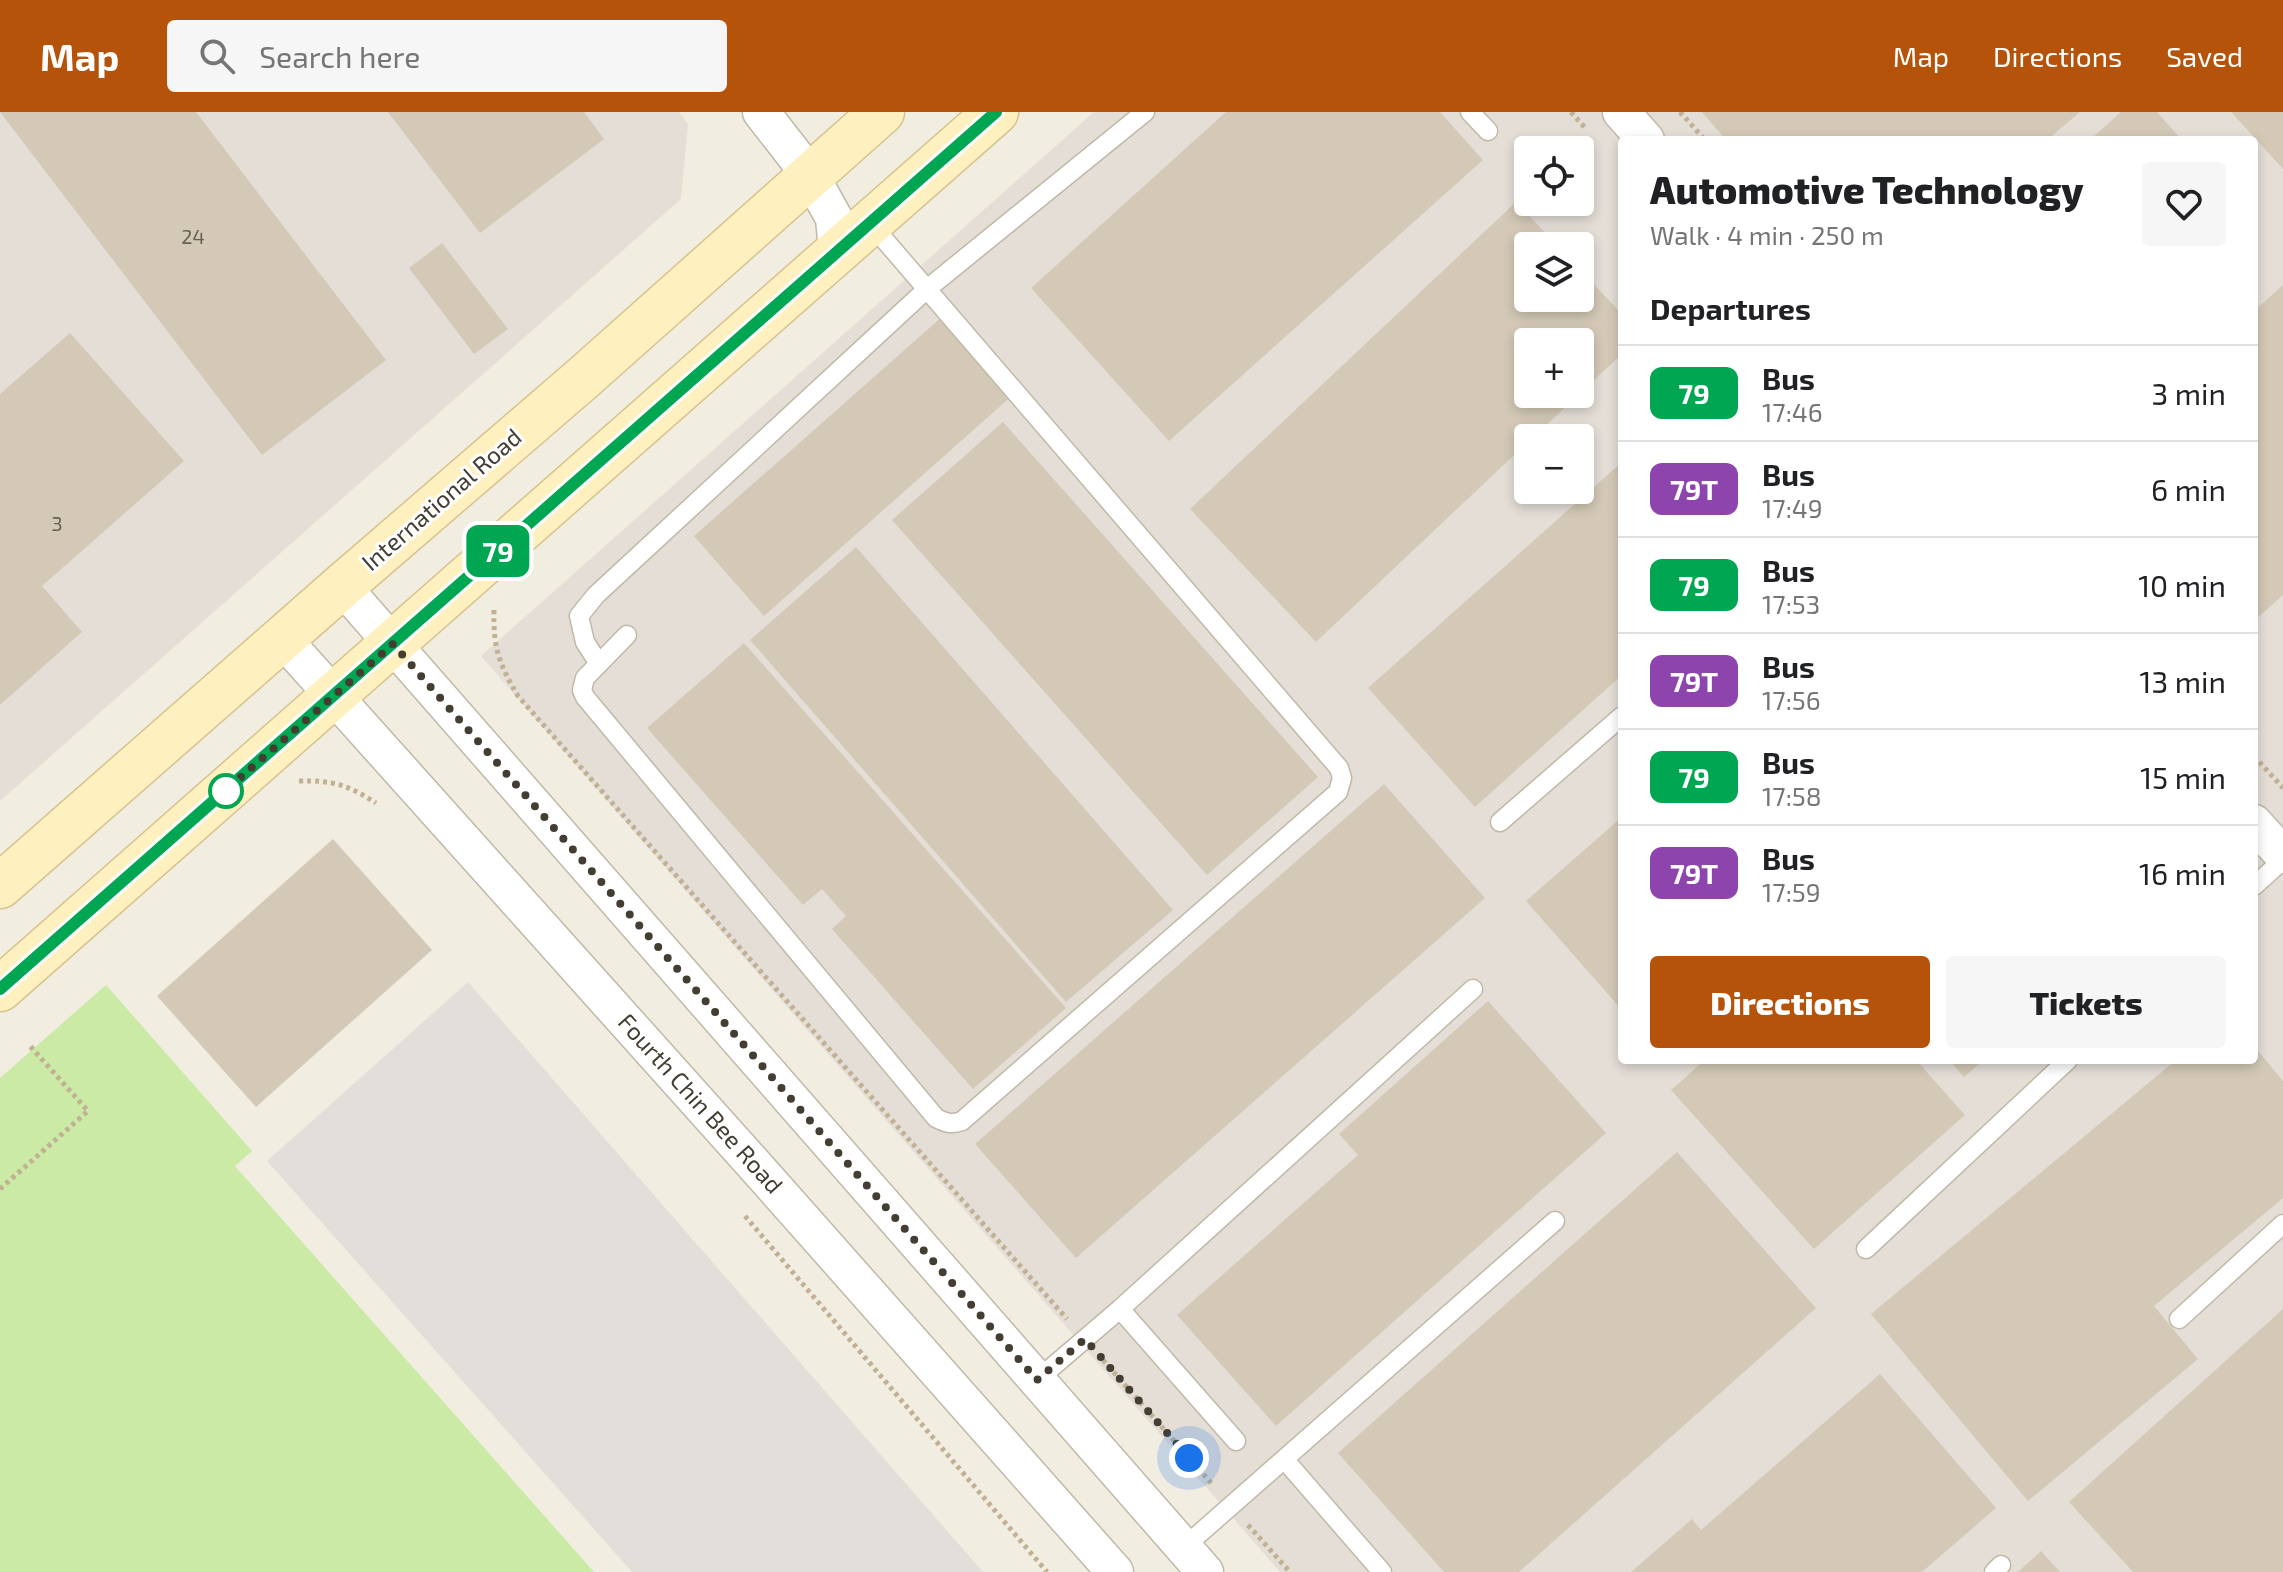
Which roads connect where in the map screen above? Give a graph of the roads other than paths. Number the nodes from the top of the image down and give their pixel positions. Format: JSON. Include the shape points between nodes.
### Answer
{"nodes":[{"id":1,"x":761,"y":112,"type":"edge"},
{"id":2,"x":882,"y":112,"type":"edge"},
{"id":3,"x":996,"y":112,"type":"edge"},
{"id":4,"x":1145,"y":112,"type":"edge"},
{"id":5,"x":1470,"y":112,"type":"edge"},
{"id":6,"x":1621,"y":112,"type":"edge"},
{"id":7,"x":1488,"y":131,"type":"dead end"},
{"id":8,"x":1642,"y":136,"type":"edge"},
{"id":9,"x":810,"y":175,"type":"junction"},
{"id":10,"x":870,"y":223,"type":"junction"},
{"id":11,"x":837,"y":252,"type":"junction"},
{"id":12,"x":927,"y":289,"type":"junction"},
{"id":13,"x":342,"y":586,"type":"junction"},
{"id":14,"x":627,"y":635,"type":"dead end"},
{"id":15,"x":282,"y":638,"type":"junction"},
{"id":16,"x":393,"y":644,"type":"junction"},
{"id":17,"x":599,"y":664,"type":"junction"},
{"id":18,"x":333,"y":696,"type":"junction"},
{"id":19,"x":1618,"y":719,"type":"edge"},
{"id":20,"x":1500,"y":822,"type":"dead end"},
{"id":21,"x":2258,"y":828,"type":"edge"},
{"id":22,"x":2283,"y":858,"type":"edge"},
{"id":23,"x":2258,"y":882,"type":"edge"},
{"id":24,"x":0,"y":886,"type":"edge"},
{"id":25,"x":0,"y":989,"type":"edge"},
{"id":26,"x":1473,"y":989,"type":"dead end"},
{"id":27,"x":2064,"y":1064,"type":"edge"},
{"id":28,"x":1555,"y":1221,"type":"dead end"},
{"id":29,"x":2283,"y":1224,"type":"edge"},
{"id":30,"x":1866,"y":1249,"type":"dead end"},
{"id":31,"x":1120,"y":1309,"type":"junction"},
{"id":32,"x":2179,"y":1319,"type":"dead end"},
{"id":33,"x":1037,"y":1380,"type":"junction"},
{"id":34,"x":1236,"y":1441,"type":"dead end"},
{"id":35,"x":1284,"y":1459,"type":"junction"},
{"id":36,"x":1194,"y":1560,"type":"edge"},
{"id":37,"x":1115,"y":1572,"type":"edge"},
{"id":38,"x":1382,"y":1572,"type":"edge"}],
"edges":[{"from":1,"to":9,"type":"street"},
{"from":2,"to":9,"type":"main road","name":"International Road"},
{"from":3,"to":10,"type":"main road"},
{"from":4,"to":12,"type":"lane"},
{"from":5,"to":7,"type":"lane"},
{"from":6,"to":8,"type":"street"},
{"from":9,"to":11,"type":"street","via":[[834,218]]},
{"from":9,"to":13,"type":"main road","name":"International Road"},
{"from":10,"to":11,"type":"main road"},
{"from":10,"to":12,"type":"lane"},
{"from":11,"to":16,"type":"main road"},
{"from":12,"to":17,"type":"lane","via":[[596,595],[579,616],[585,642]]},
{"from":12,"to":17,"type":"lane","via":[[1339,768],[1338,792],[962,1121],[946,1124],[589,704],[583,684]]},
{"from":13,"to":15,"type":"main road","name":"International Road"},
{"from":13,"to":16,"type":"street"},
{"from":14,"to":17,"type":"lane"},
{"from":15,"to":18,"type":"street","name":"Fourth Chin Bee Road"},
{"from":15,"to":24,"type":"main road","name":"International Road"},
{"from":16,"to":18,"type":"main road"},
{"from":16,"to":33,"type":"street"},
{"from":18,"to":25,"type":"main road"},
{"from":18,"to":37,"type":"street","name":"Fourth Chin Bee Road"},
{"from":19,"to":20,"type":"lane"},
{"from":21,"to":22,"type":"street"},
{"from":22,"to":23,"type":"lane"},
{"from":26,"to":31,"type":"lane"},
{"from":27,"to":30,"type":"lane"},
{"from":28,"to":35,"type":"lane"},
{"from":29,"to":32,"type":"lane"},
{"from":31,"to":33,"type":"lane"},
{"from":31,"to":34,"type":"lane"},
{"from":33,"to":36,"type":"street"},
{"from":35,"to":36,"type":"lane","via":[[1231,1506]]},
{"from":35,"to":38,"type":"lane"}]}
